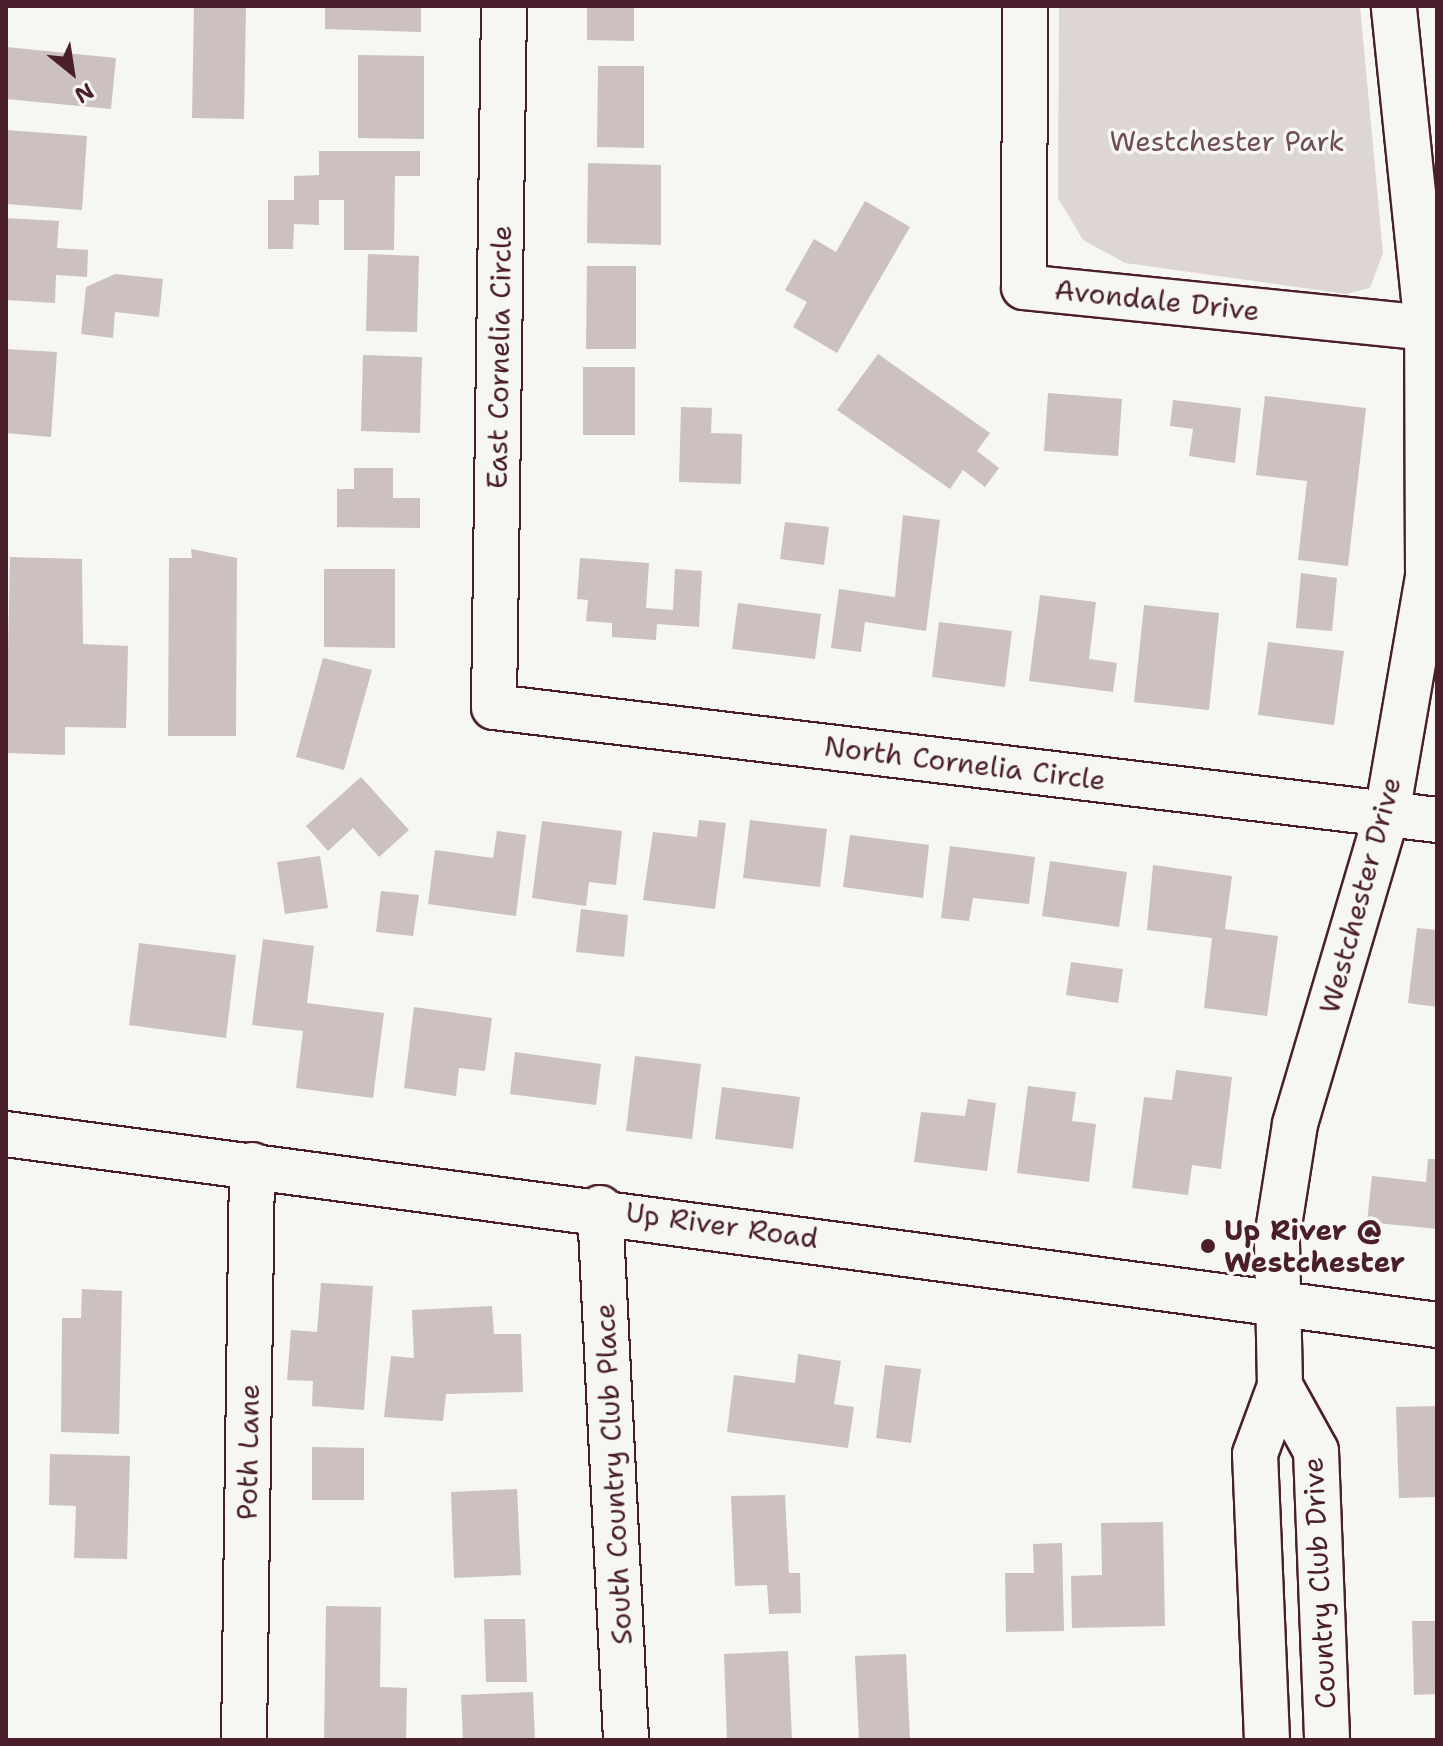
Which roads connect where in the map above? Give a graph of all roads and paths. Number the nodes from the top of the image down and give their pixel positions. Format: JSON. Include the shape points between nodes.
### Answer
{"nodes":[{"id":1,"x":504,"y":6,"type":"edge"},
{"id":2,"x":1025,"y":6,"type":"edge"},
{"id":3,"x":1394,"y":6,"type":"edge"},
{"id":4,"x":1427,"y":328,"type":"junction"},
{"id":5,"x":494,"y":707,"type":"joint"},
{"id":6,"x":1387,"y":814,"type":"junction"},
{"id":7,"x":1437,"y":820,"type":"edge"},
{"id":8,"x":6,"y":1134,"type":"edge"},
{"id":9,"x":252,"y":1165,"type":"junction"},
{"id":10,"x":600,"y":1208,"type":"junction"},
{"id":11,"x":1277,"y":1303,"type":"junction"},
{"id":12,"x":1437,"y":1325,"type":"edge"},
{"id":13,"x":1280,"y":1386,"type":"junction"},
{"id":14,"x":244,"y":1740,"type":"edge"},
{"id":15,"x":626,"y":1740,"type":"edge"},
{"id":16,"x":1267,"y":1740,"type":"edge"},
{"id":17,"x":1327,"y":1740,"type":"edge"}],
"edges":[{"from":1,"to":5,"type":"street","name":"East Cornelia Circle"},
{"from":2,"to":4,"type":"street","name":"Avondale Drive","via":[[1024,287]]},
{"from":3,"to":4,"type":"street","name":"Westchester Drive"},
{"from":4,"to":6,"type":"street","name":"Westchester Drive","via":[[1428,576]]},
{"from":5,"to":6,"type":"street","name":"North Cornelia Circle"},
{"from":6,"to":7,"type":"street","name":"North Cornelia Circle"},
{"from":6,"to":11,"type":"street","name":"Westchester Drive","via":[[1295,1124],[1277,1238]]},
{"from":8,"to":9,"type":"street","name":"Up River Road"},
{"from":9,"to":10,"type":"street","name":"Up River Road"},
{"from":9,"to":14,"type":"street","name":"Poth Lane"},
{"from":10,"to":11,"type":"street","name":"Up River Road"},
{"from":10,"to":15,"type":"street","name":"South Country Club Place"},
{"from":11,"to":12,"type":"street","name":"Up River Road"},
{"from":11,"to":13,"type":"street","name":"Country Club Drive"},
{"from":13,"to":16,"type":"street","name":"Country Club Drive","via":[[1255,1454]]},
{"from":13,"to":17,"type":"street","name":"Country Club Drive","via":[[1316,1451]]}]}
